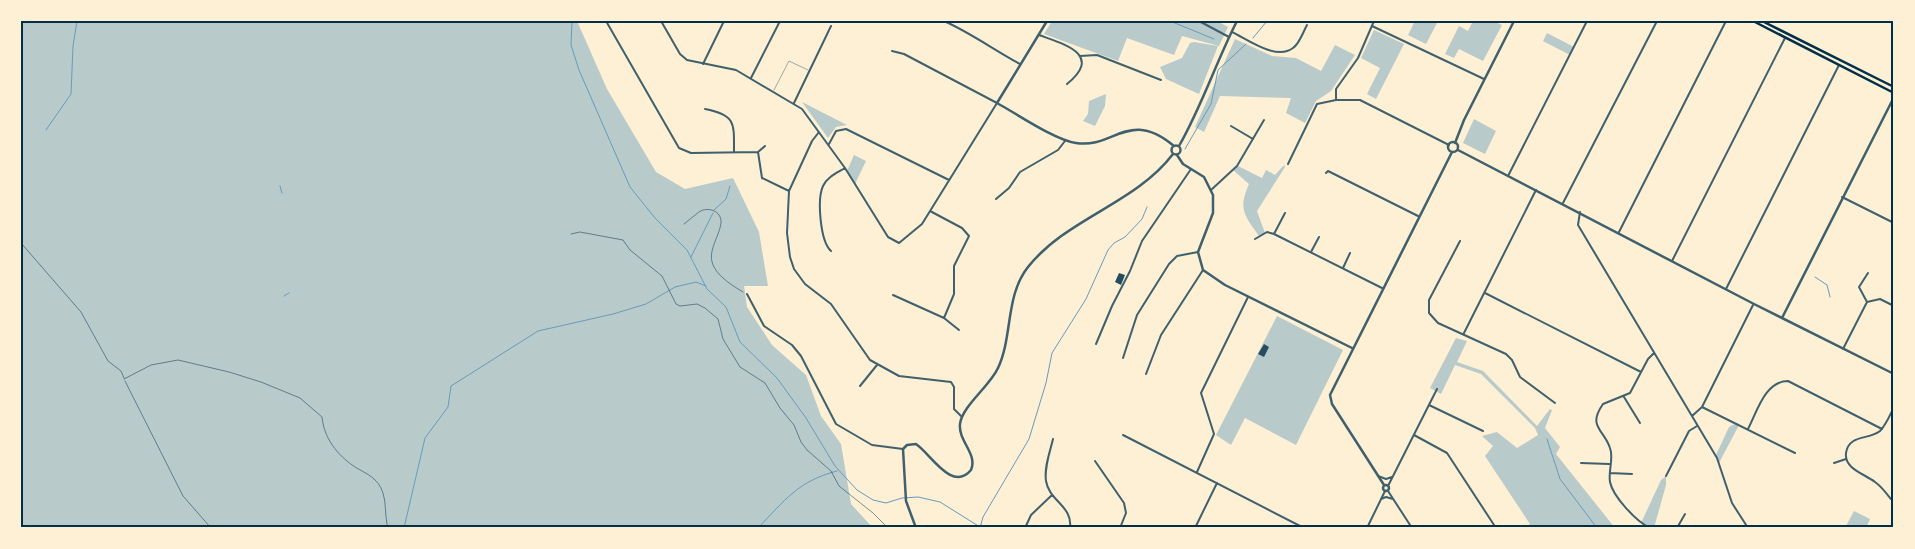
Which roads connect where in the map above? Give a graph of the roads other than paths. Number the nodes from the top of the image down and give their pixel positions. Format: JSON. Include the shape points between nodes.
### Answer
{"nodes":[{"id":1,"x":606,"y":21,"type":"edge"},
{"id":2,"x":661,"y":21,"type":"edge"},
{"id":3,"x":724,"y":21,"type":"edge"},
{"id":4,"x":780,"y":21,"type":"edge"},
{"id":5,"x":944,"y":21,"type":"edge"},
{"id":6,"x":1047,"y":21,"type":"edge"},
{"id":7,"x":1199,"y":21,"type":"edge"},
{"id":8,"x":1237,"y":21,"type":"edge"},
{"id":9,"x":1374,"y":21,"type":"edge"},
{"id":10,"x":1514,"y":21,"type":"edge"},
{"id":11,"x":1587,"y":21,"type":"edge"},
{"id":12,"x":1656,"y":21,"type":"edge"},
{"id":13,"x":1726,"y":21,"type":"edge"},
{"id":14,"x":1753,"y":21,"type":"edge"},
{"id":15,"x":1762,"y":21,"type":"edge"},
{"id":16,"x":1306,"y":25,"type":"dead end"},
{"id":17,"x":831,"y":26,"type":"dead end"},
{"id":18,"x":1372,"y":26,"type":"junction"},
{"id":19,"x":1232,"y":32,"type":"junction"},
{"id":20,"x":1039,"y":35,"type":"junction"},
{"id":21,"x":1229,"y":37,"type":"junction"},
{"id":22,"x":1785,"y":38,"type":"junction"},
{"id":23,"x":892,"y":52,"type":"dead end"},
{"id":24,"x":1080,"y":56,"type":"junction"},
{"id":25,"x":703,"y":64,"type":"junction"},
{"id":26,"x":1020,"y":64,"type":"junction"},
{"id":27,"x":1839,"y":65,"type":"junction"},
{"id":28,"x":810,"y":71,"type":"junction"},
{"id":29,"x":751,"y":78,"type":"junction"},
{"id":30,"x":1484,"y":79,"type":"junction"},
{"id":31,"x":1161,"y":80,"type":"dead end"},
{"id":32,"x":1067,"y":84,"type":"dead end"},
{"id":33,"x":1894,"y":87,"type":"edge"},
{"id":34,"x":774,"y":91,"type":"junction"},
{"id":35,"x":1894,"y":95,"type":"edge"},
{"id":36,"x":1336,"y":100,"type":"junction"},
{"id":37,"x":794,"y":103,"type":"junction"},
{"id":38,"x":997,"y":103,"type":"junction"},
{"id":39,"x":705,"y":109,"type":"dead end"},
{"id":40,"x":1264,"y":120,"type":"dead end"},
{"id":41,"x":1231,"y":126,"type":"dead end"},
{"id":42,"x":820,"y":132,"type":"junction"},
{"id":43,"x":1253,"y":139,"type":"junction"},
{"id":44,"x":1065,"y":141,"type":"junction"},
{"id":45,"x":1455,"y":143,"type":"junction"},
{"id":46,"x":828,"y":145,"type":"junction"},
{"id":47,"x":1449,"y":145,"type":"junction"},
{"id":48,"x":765,"y":146,"type":"dead end"},
{"id":49,"x":1174,"y":146,"type":"junction"},
{"id":50,"x":1179,"y":146,"type":"junction"},
{"id":51,"x":1458,"y":150,"type":"junction"},
{"id":52,"x":734,"y":152,"type":"junction"},
{"id":53,"x":758,"y":152,"type":"junction"},
{"id":54,"x":1452,"y":152,"type":"junction"},
{"id":55,"x":1175,"y":154,"type":"junction"},
{"id":56,"x":1288,"y":164,"type":"dead end"},
{"id":57,"x":844,"y":168,"type":"junction"},
{"id":58,"x":1326,"y":168,"type":"dead end"},
{"id":59,"x":1191,"y":169,"type":"junction"},
{"id":60,"x":1508,"y":176,"type":"junction"},
{"id":61,"x":948,"y":180,"type":"junction"},
{"id":62,"x":1212,"y":190,"type":"junction"},
{"id":63,"x":1537,"y":190,"type":"junction"},
{"id":64,"x":789,"y":191,"type":"junction"},
{"id":65,"x":1842,"y":197,"type":"junction"},
{"id":66,"x":996,"y":199,"type":"dead end"},
{"id":67,"x":1563,"y":203,"type":"junction"},
{"id":68,"x":930,"y":211,"type":"junction"},
{"id":69,"x":1580,"y":212,"type":"junction"},
{"id":70,"x":1285,"y":213,"type":"dead end"},
{"id":71,"x":1418,"y":216,"type":"junction"},
{"id":72,"x":1894,"y":223,"type":"edge"},
{"id":73,"x":1619,"y":232,"type":"junction"},
{"id":74,"x":1274,"y":234,"type":"junction"},
{"id":75,"x":1318,"y":237,"type":"dead end"},
{"id":76,"x":1254,"y":239,"type":"dead end"},
{"id":77,"x":1460,"y":240,"type":"dead end"},
{"id":78,"x":831,"y":251,"type":"dead end"},
{"id":79,"x":1198,"y":252,"type":"junction"},
{"id":80,"x":1311,"y":252,"type":"junction"},
{"id":81,"x":1350,"y":253,"type":"dead end"},
{"id":82,"x":1672,"y":261,"type":"junction"},
{"id":83,"x":1343,"y":268,"type":"junction"},
{"id":84,"x":1203,"y":270,"type":"junction"},
{"id":85,"x":1868,"y":273,"type":"dead end"},
{"id":86,"x":1382,"y":288,"type":"junction"},
{"id":87,"x":1726,"y":289,"type":"junction"},
{"id":88,"x":1485,"y":293,"type":"junction"},
{"id":89,"x":747,"y":294,"type":"road end"},
{"id":90,"x":893,"y":295,"type":"dead end"},
{"id":91,"x":1248,"y":296,"type":"junction"},
{"id":92,"x":1867,"y":302,"type":"junction"},
{"id":93,"x":1754,"y":304,"type":"junction"},
{"id":94,"x":1894,"y":306,"type":"edge"},
{"id":95,"x":944,"y":318,"type":"junction"},
{"id":96,"x":1782,"y":318,"type":"junction"},
{"id":97,"x":959,"y":330,"type":"dead end"},
{"id":98,"x":1464,"y":333,"type":"junction"},
{"id":99,"x":1096,"y":344,"type":"dead end"},
{"id":100,"x":1352,"y":348,"type":"junction"},
{"id":101,"x":1843,"y":349,"type":"junction"},
{"id":102,"x":1654,"y":353,"type":"junction"},
{"id":103,"x":1123,"y":358,"type":"dead end"},
{"id":104,"x":877,"y":365,"type":"junction"},
{"id":105,"x":1641,"y":372,"type":"junction"},
{"id":106,"x":1146,"y":374,"type":"dead end"},
{"id":107,"x":1894,"y":374,"type":"edge"},
{"id":108,"x":860,"y":386,"type":"dead end"},
{"id":109,"x":1438,"y":389,"type":"dead end"},
{"id":110,"x":1624,"y":397,"type":"junction"},
{"id":111,"x":1555,"y":403,"type":"dead end"},
{"id":112,"x":1429,"y":405,"type":"junction"},
{"id":113,"x":1702,"y":407,"type":"junction"},
{"id":114,"x":1894,"y":407,"type":"edge"},
{"id":115,"x":1692,"y":416,"type":"junction"},
{"id":116,"x":962,"y":417,"type":"junction"},
{"id":117,"x":1640,"y":423,"type":"dead end"},
{"id":118,"x":1698,"y":425,"type":"junction"},
{"id":119,"x":1748,"y":429,"type":"junction"},
{"id":120,"x":1882,"y":429,"type":"junction"},
{"id":121,"x":1483,"y":431,"type":"dead end"},
{"id":122,"x":1414,"y":435,"type":"junction"},
{"id":123,"x":1123,"y":436,"type":"dead end"},
{"id":124,"x":1054,"y":439,"type":"dead end"},
{"id":125,"x":903,"y":449,"type":"junction"},
{"id":126,"x":1795,"y":454,"type":"dead end"},
{"id":127,"x":1846,"y":459,"type":"junction"},
{"id":128,"x":1095,"y":461,"type":"dead end"},
{"id":129,"x":1581,"y":463,"type":"dead end"},
{"id":130,"x":1834,"y":463,"type":"dead end"},
{"id":131,"x":1609,"y":464,"type":"junction"},
{"id":132,"x":1197,"y":472,"type":"junction"},
{"id":133,"x":1610,"y":473,"type":"junction"},
{"id":134,"x":1632,"y":474,"type":"dead end"},
{"id":135,"x":1378,"y":476,"type":"junction"},
{"id":136,"x":1393,"y":476,"type":"junction"},
{"id":137,"x":1666,"y":476,"type":"dead end"},
{"id":138,"x":1217,"y":483,"type":"junction"},
{"id":139,"x":1386,"y":485,"type":"junction"},
{"id":140,"x":1386,"y":491,"type":"junction"},
{"id":141,"x":1052,"y":495,"type":"junction"},
{"id":142,"x":1393,"y":499,"type":"junction"},
{"id":143,"x":1891,"y":499,"type":"dead end"},
{"id":144,"x":1380,"y":500,"type":"junction"},
{"id":145,"x":1685,"y":514,"type":"dead end"},
{"id":146,"x":916,"y":528,"type":"edge"},
{"id":147,"x":1025,"y":528,"type":"edge"},
{"id":148,"x":1070,"y":528,"type":"edge"},
{"id":149,"x":1120,"y":528,"type":"edge"},
{"id":150,"x":1195,"y":528,"type":"edge"},
{"id":151,"x":1304,"y":528,"type":"edge"},
{"id":152,"x":1367,"y":528,"type":"edge"},
{"id":153,"x":1412,"y":528,"type":"edge"},
{"id":154,"x":1496,"y":528,"type":"edge"},
{"id":155,"x":1650,"y":528,"type":"edge"},
{"id":156,"x":1677,"y":528,"type":"edge"},
{"id":157,"x":1748,"y":528,"type":"edge"}],
"edges":[{"from":1,"to":52,"type":"street","via":[[679,148],[691,154]]},
{"from":2,"to":25,"type":"street","via":[[684,58]]},
{"from":3,"to":25,"type":"street"},
{"from":4,"to":29,"type":"street"},
{"from":5,"to":26,"type":"street"},
{"from":6,"to":20,"type":"street"},
{"from":7,"to":21,"type":"street"},
{"from":8,"to":19,"type":"street"},
{"from":9,"to":18,"type":"street"},
{"from":10,"to":30,"type":"street"},
{"from":11,"to":60,"type":"street"},
{"from":12,"to":67,"type":"street"},
{"from":13,"to":73,"type":"street"},
{"from":14,"to":22,"type":"main road"},
{"from":15,"to":33,"type":"main road"},
{"from":16,"to":19,"type":"street","via":[[1294,48],[1284,52],[1260,46]]},
{"from":17,"to":28,"type":"street"},
{"from":18,"to":30,"type":"street"},
{"from":18,"to":36,"type":"street","via":[[1358,58],[1336,89]]},
{"from":19,"to":21,"type":"street"},
{"from":20,"to":24,"type":"street","via":[[1075,49]]},
{"from":20,"to":26,"type":"street"},
{"from":21,"to":50,"type":"street","via":[[1198,111]]},
{"from":22,"to":27,"type":"main road"},
{"from":22,"to":82,"type":"street"},
{"from":23,"to":38,"type":"street","via":[[904,54]]},
{"from":24,"to":31,"type":"street","via":[[1097,55]]},
{"from":24,"to":32,"type":"street","via":[[1078,72]]},
{"from":25,"to":29,"type":"street","via":[[730,68]]},
{"from":26,"to":38,"type":"street"},
{"from":27,"to":35,"type":"main road"},
{"from":27,"to":87,"type":"street"},
{"from":28,"to":34,"type":"lane","via":[[789,61]]},
{"from":28,"to":37,"type":"street"},
{"from":29,"to":34,"type":"street"},
{"from":30,"to":45,"type":"street"},
{"from":34,"to":37,"type":"street"},
{"from":35,"to":65,"type":"street"},
{"from":36,"to":47,"type":"street","via":[[1360,100]]},
{"from":36,"to":56,"type":"street","via":[[1317,104]]},
{"from":37,"to":42,"type":"street"},
{"from":38,"to":44,"type":"street"},
{"from":38,"to":61,"type":"street"},
{"from":39,"to":52,"type":"street","via":[[730,119],[734,131]]},
{"from":40,"to":43,"type":"street"},
{"from":41,"to":43,"type":"street"},
{"from":42,"to":46,"type":"street"},
{"from":42,"to":64,"type":"street","via":[[812,141]]},
{"from":43,"to":62,"type":"street","via":[[1238,166]]},
{"from":44,"to":49,"type":"street","via":[[1090,143],[1133,129],[1152,133]]},
{"from":44,"to":66,"type":"street","via":[[1058,150],[1020,172]]},
{"from":45,"to":47,"type":"street"},
{"from":45,"to":51,"type":"street"},
{"from":46,"to":57,"type":"street"},
{"from":46,"to":61,"type":"street","via":[[836,131],[846,129]]},
{"from":47,"to":54,"type":"street"},
{"from":48,"to":53,"type":"street"},
{"from":49,"to":50,"type":"street"},
{"from":49,"to":55,"type":"street"},
{"from":50,"to":55,"type":"street","via":[[1180,152]]},
{"from":51,"to":54,"type":"street"},
{"from":51,"to":60,"type":"street"},
{"from":52,"to":53,"type":"street"},
{"from":53,"to":64,"type":"street","via":[[762,178]]},
{"from":54,"to":71,"type":"street"},
{"from":55,"to":59,"type":"street"},
{"from":55,"to":116,"type":"street","via":[[1140,187],[1078,225],[1028,268],[1015,295],[1006,345],[998,368]]},
{"from":57,"to":68,"type":"street","via":[[888,237],[897,243],[919,229]]},
{"from":57,"to":78,"type":"street","via":[[828,179],[821,192],[823,238]]},
{"from":58,"to":71,"type":"street","via":[[1327,172]]},
{"from":59,"to":62,"type":"street","via":[[1204,177]]},
{"from":59,"to":99,"type":"street","via":[[1142,241]]},
{"from":60,"to":63,"type":"street"},
{"from":61,"to":68,"type":"street"},
{"from":62,"to":79,"type":"street","via":[[1213,213]]},
{"from":63,"to":67,"type":"street"},
{"from":63,"to":88,"type":"street"},
{"from":64,"to":104,"type":"street","via":[[787,233],[794,269],[805,284],[831,304],[864,354]]},
{"from":65,"to":72,"type":"street"},
{"from":65,"to":96,"type":"street"},
{"from":67,"to":69,"type":"street"},
{"from":68,"to":95,"type":"street","via":[[962,228],[969,236],[954,266],[954,294]]},
{"from":69,"to":73,"type":"street"},
{"from":69,"to":102,"type":"street","via":[[1578,225]]},
{"from":70,"to":74,"type":"street"},
{"from":71,"to":86,"type":"street"},
{"from":73,"to":82,"type":"street"},
{"from":74,"to":76,"type":"street","via":[[1267,232]]},
{"from":74,"to":80,"type":"street"},
{"from":75,"to":80,"type":"street"},
{"from":77,"to":98,"type":"street","via":[[1428,307],[1434,320],[1460,334]]},
{"from":79,"to":84,"type":"street"},
{"from":79,"to":103,"type":"street","via":[[1178,256],[1169,264],[1137,315]]},
{"from":80,"to":83,"type":"street"},
{"from":81,"to":83,"type":"street"},
{"from":82,"to":87,"type":"street"},
{"from":83,"to":86,"type":"street"},
{"from":84,"to":91,"type":"street"},
{"from":84,"to":106,"type":"street","via":[[1161,335]]},
{"from":85,"to":92,"type":"street","via":[[1859,287]]},
{"from":86,"to":100,"type":"street"},
{"from":87,"to":93,"type":"street"},
{"from":88,"to":98,"type":"street"},
{"from":88,"to":105,"type":"street"},
{"from":89,"to":125,"type":"street","via":[[764,326],[792,345],[801,356],[836,424],[872,445]]},
{"from":90,"to":95,"type":"street"},
{"from":91,"to":100,"type":"street"},
{"from":91,"to":132,"type":"street","via":[[1201,393],[1214,434]]},
{"from":92,"to":94,"type":"street","via":[[1880,300]]},
{"from":92,"to":101,"type":"street"},
{"from":93,"to":96,"type":"street"},
{"from":93,"to":113,"type":"street"},
{"from":95,"to":97,"type":"street"},
{"from":96,"to":101,"type":"street"},
{"from":98,"to":111,"type":"street","via":[[1508,355],[1520,377]]},
{"from":100,"to":135,"type":"street","via":[[1330,398]]},
{"from":101,"to":107,"type":"street"},
{"from":102,"to":105,"type":"street"},
{"from":102,"to":115,"type":"street"},
{"from":104,"to":108,"type":"street"},
{"from":104,"to":116,"type":"street","via":[[899,376],[951,382],[954,408]]},
{"from":105,"to":110,"type":"street"},
{"from":109,"to":112,"type":"street"},
{"from":110,"to":117,"type":"street"},
{"from":110,"to":131,"type":"street","via":[[1603,404],[1596,419],[1597,429],[1610,447]]},
{"from":112,"to":121,"type":"street"},
{"from":112,"to":122,"type":"street"},
{"from":113,"to":115,"type":"street"},
{"from":113,"to":119,"type":"street"},
{"from":114,"to":120,"type":"street"},
{"from":115,"to":118,"type":"street"},
{"from":116,"to":125,"type":"street","via":[[960,432],[973,463],[967,475],[952,476],[916,444]]},
{"from":118,"to":137,"type":"street","via":[[1689,431]]},
{"from":118,"to":157,"type":"street","via":[[1717,458],[1732,503]]},
{"from":119,"to":120,"type":"street","via":[[1770,389],[1783,381]]},
{"from":119,"to":126,"type":"street"},
{"from":120,"to":127,"type":"street","via":[[1854,440],[1848,447]]},
{"from":122,"to":136,"type":"street"},
{"from":122,"to":154,"type":"street","via":[[1447,453]]},
{"from":123,"to":132,"type":"street"},
{"from":124,"to":141,"type":"street","via":[[1046,475]]},
{"from":125,"to":146,"type":"street","via":[[906,501]]},
{"from":127,"to":130,"type":"street"},
{"from":127,"to":143,"type":"street","via":[[1855,470],[1884,489]]},
{"from":128,"to":149,"type":"street","via":[[1126,508]]},
{"from":129,"to":131,"type":"street"},
{"from":131,"to":133,"type":"street"},
{"from":132,"to":138,"type":"street"},
{"from":133,"to":134,"type":"street"},
{"from":133,"to":155,"type":"street","via":[[1613,491],[1636,518]]},
{"from":135,"to":136,"type":"street","via":[[1386,479]]},
{"from":135,"to":139,"type":"street"},
{"from":136,"to":139,"type":"street"},
{"from":138,"to":150,"type":"street"},
{"from":138,"to":151,"type":"street"},
{"from":139,"to":140,"type":"street"},
{"from":140,"to":142,"type":"street"},
{"from":140,"to":144,"type":"street"},
{"from":141,"to":147,"type":"street","via":[[1031,515]]},
{"from":141,"to":148,"type":"street","via":[[1068,512]]},
{"from":142,"to":144,"type":"street","via":[[1386,497]]},
{"from":142,"to":153,"type":"street"},
{"from":144,"to":152,"type":"street"},
{"from":145,"to":156,"type":"street"}]}
